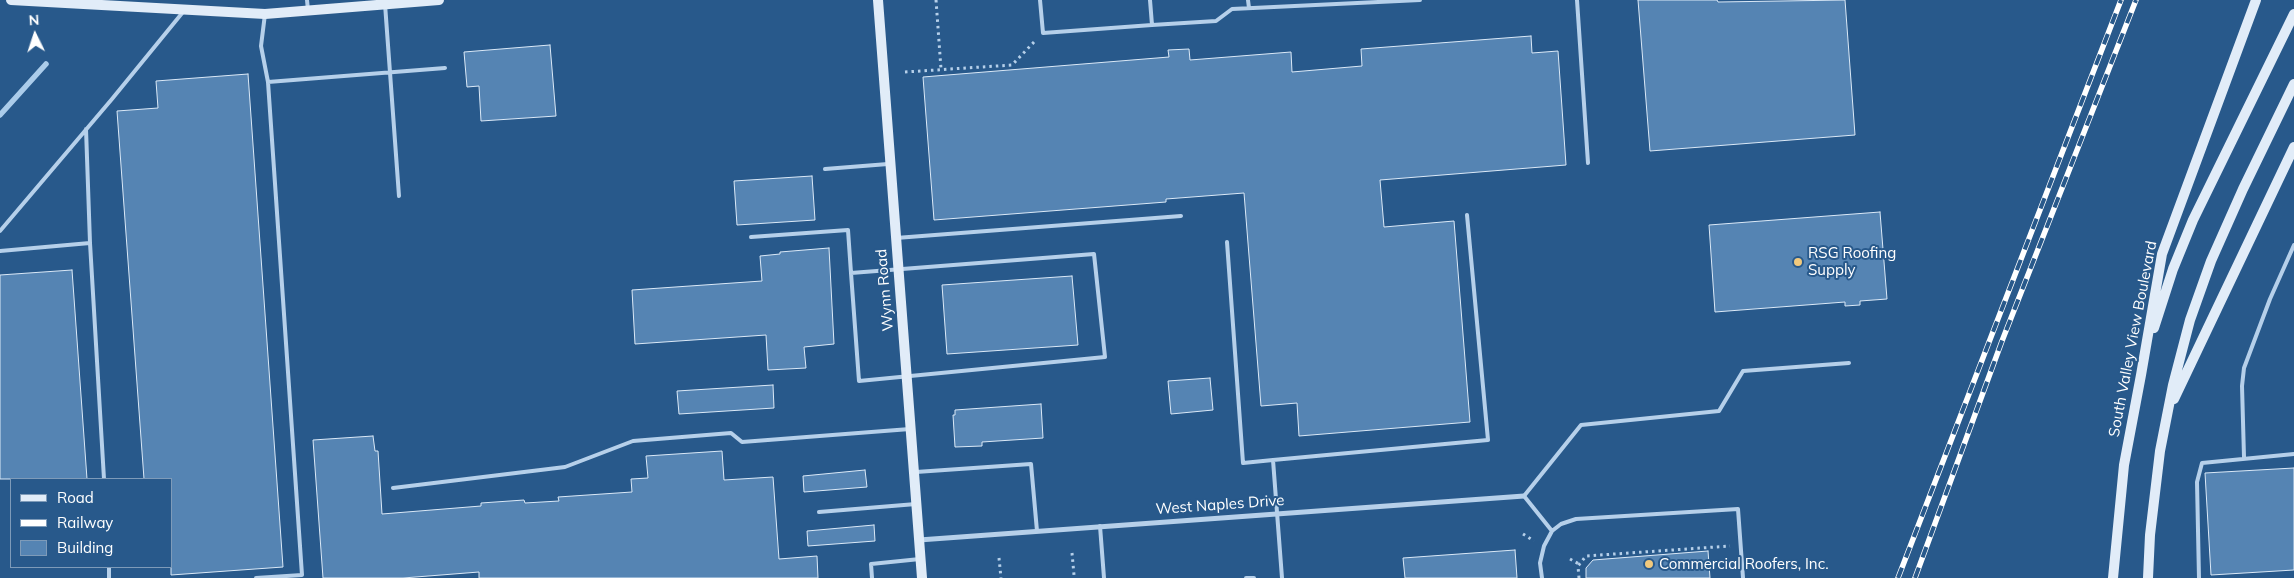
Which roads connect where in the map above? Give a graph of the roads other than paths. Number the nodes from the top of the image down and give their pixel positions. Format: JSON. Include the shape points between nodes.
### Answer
{"nodes":[{"id":1,"x":11,"y":0,"type":"edge"},
{"id":2,"x":439,"y":0,"type":"edge"},
{"id":3,"x":878,"y":0,"type":"edge"},
{"id":4,"x":1040,"y":0,"type":"edge"},
{"id":5,"x":1150,"y":0,"type":"edge"},
{"id":6,"x":1248,"y":0,"type":"edge"},
{"id":7,"x":1300,"y":0,"type":"edge"},
{"id":8,"x":1420,"y":0,"type":"edge"},
{"id":9,"x":1577,"y":0,"type":"edge"},
{"id":10,"x":2256,"y":0,"type":"edge"},
{"id":11,"x":385,"y":4,"type":"junction"},
{"id":12,"x":307,"y":5,"type":"edge"},
{"id":13,"x":1300,"y":6,"type":"junction"},
{"id":14,"x":1249,"y":8,"type":"junction"},
{"id":15,"x":185,"y":9,"type":"junction"},
{"id":16,"x":265,"y":14,"type":"junction"},
{"id":17,"x":2294,"y":14,"type":"edge"},
{"id":18,"x":1152,"y":25,"type":"junction"},
{"id":19,"x":445,"y":68,"type":"dead end"},
{"id":20,"x":389,"y":72,"type":"junction"},
{"id":21,"x":268,"y":82,"type":"junction"},
{"id":22,"x":2294,"y":84,"type":"edge"},
{"id":23,"x":86,"y":129,"type":"junction"},
{"id":24,"x":2294,"y":147,"type":"edge"},
{"id":25,"x":1588,"y":163,"type":"dead end"},
{"id":26,"x":891,"y":164,"type":"junction"},
{"id":27,"x":825,"y":170,"type":"dead end"},
{"id":28,"x":399,"y":196,"type":"dead end"},
{"id":29,"x":1467,"y":215,"type":"dead end"},
{"id":30,"x":1181,"y":216,"type":"dead end"},
{"id":31,"x":0,"y":231,"type":"edge"},
{"id":32,"x":752,"y":237,"type":"dead end"},
{"id":33,"x":896,"y":238,"type":"junction"},
{"id":34,"x":1227,"y":242,"type":"dead end"},
{"id":35,"x":90,"y":243,"type":"junction"},
{"id":36,"x":2294,"y":245,"type":"edge"},
{"id":37,"x":0,"y":251,"type":"edge"},
{"id":38,"x":898,"y":268,"type":"junction"},
{"id":39,"x":851,"y":273,"type":"junction"},
{"id":40,"x":1849,"y":363,"type":"dead end"},
{"id":41,"x":2141,"y":375,"type":"junction"},
{"id":42,"x":907,"y":378,"type":"junction"},
{"id":43,"x":2166,"y":416,"type":"junction"},
{"id":44,"x":910,"y":429,"type":"junction"},
{"id":45,"x":2294,"y":454,"type":"edge"},
{"id":46,"x":2244,"y":457,"type":"junction"},
{"id":47,"x":1273,"y":460,"type":"junction"},
{"id":48,"x":914,"y":472,"type":"junction"},
{"id":49,"x":104,"y":478,"type":"edge"},
{"id":50,"x":393,"y":488,"type":"dead end"},
{"id":51,"x":1524,"y":496,"type":"junction"},
{"id":52,"x":916,"y":504,"type":"junction"},
{"id":53,"x":819,"y":512,"type":"dead end"},
{"id":54,"x":1277,"y":513,"type":"junction"},
{"id":55,"x":1100,"y":526,"type":"junction"},
{"id":56,"x":1037,"y":531,"type":"junction"},
{"id":57,"x":1552,"y":531,"type":"junction"},
{"id":58,"x":918,"y":540,"type":"junction"},
{"id":59,"x":920,"y":558,"type":"junction"},
{"id":60,"x":256,"y":578,"type":"edge"},
{"id":61,"x":872,"y":578,"type":"edge"},
{"id":62,"x":922,"y":578,"type":"edge"},
{"id":63,"x":1104,"y":578,"type":"edge"},
{"id":64,"x":1246,"y":578,"type":"edge"},
{"id":65,"x":1254,"y":578,"type":"edge"},
{"id":66,"x":1282,"y":578,"type":"edge"},
{"id":67,"x":1542,"y":578,"type":"edge"},
{"id":68,"x":1743,"y":578,"type":"edge"},
{"id":69,"x":2113,"y":578,"type":"edge"},
{"id":70,"x":2148,"y":578,"type":"edge"},
{"id":71,"x":2199,"y":578,"type":"edge"}],
"edges":[{"from":1,"to":15,"type":"main road"},
{"from":2,"to":11,"type":"main road"},
{"from":3,"to":26,"type":"main road","name":"Wynn Road"},
{"from":4,"to":18,"type":"lane","via":[[1043,33]]},
{"from":5,"to":18,"type":"lane"},
{"from":6,"to":14,"type":"lane"},
{"from":7,"to":13,"type":"lane"},
{"from":8,"to":13,"type":"lane"},
{"from":9,"to":25,"type":"lane"},
{"from":10,"to":41,"type":"main road","name":"South Valley View Boulevard","via":[[2162,254]]},
{"from":11,"to":12,"type":"main road"},
{"from":11,"to":20,"type":"lane"},
{"from":12,"to":16,"type":"main road"},
{"from":13,"to":14,"type":"lane"},
{"from":14,"to":18,"type":"lane","via":[[1232,9],[1216,21]]},
{"from":15,"to":16,"type":"main road"},
{"from":15,"to":23,"type":"lane"},
{"from":16,"to":21,"type":"lane","via":[[261,46]]},
{"from":17,"to":41,"type":"main road","via":[[2193,220],[2173,269]]},
{"from":19,"to":20,"type":"lane"},
{"from":20,"to":21,"type":"lane"},
{"from":20,"to":28,"type":"lane"},
{"from":21,"to":60,"type":"lane","via":[[302,575]]},
{"from":22,"to":43,"type":"main road","via":[[2211,261],[2190,320]]},
{"from":23,"to":31,"type":"lane"},
{"from":23,"to":35,"type":"lane"},
{"from":24,"to":43,"type":"main road"},
{"from":26,"to":27,"type":"lane"},
{"from":26,"to":33,"type":"main road","name":"Wynn Road"},
{"from":29,"to":47,"type":"lane","via":[[1488,440]]},
{"from":30,"to":33,"type":"lane"},
{"from":32,"to":39,"type":"lane","via":[[848,230]]},
{"from":33,"to":38,"type":"main road","name":"Wynn Road"},
{"from":34,"to":47,"type":"lane","via":[[1244,463]]},
{"from":35,"to":37,"type":"lane"},
{"from":35,"to":49,"type":"lane"},
{"from":36,"to":46,"type":"lane","via":[[2244,368]]},
{"from":38,"to":39,"type":"lane"},
{"from":38,"to":42,"type":"main road","name":"Wynn Road"},
{"from":38,"to":42,"type":"lane","via":[[1094,254],[1104,357]]},
{"from":39,"to":42,"type":"lane","via":[[859,382]]},
{"from":40,"to":51,"type":"lane","via":[[1743,371],[1719,411],[1581,425]]},
{"from":41,"to":69,"type":"main road","name":"South Valley View Boulevard","via":[[2124,465]]},
{"from":42,"to":44,"type":"main road","name":"Wynn Road"},
{"from":43,"to":70,"type":"main road","via":[[2152,510]]},
{"from":44,"to":48,"type":"main road","name":"Wynn Road"},
{"from":44,"to":50,"type":"lane","via":[[742,442],[732,433],[633,441],[565,468]]},
{"from":45,"to":46,"type":"lane"},
{"from":46,"to":71,"type":"lane","via":[[2202,463],[2197,482]]},
{"from":47,"to":54,"type":"lane"},
{"from":48,"to":52,"type":"main road","name":"Wynn Road"},
{"from":48,"to":56,"type":"lane","via":[[1031,464]]},
{"from":51,"to":54,"type":"street","name":"West Naples Drive"},
{"from":51,"to":57,"type":"lane"},
{"from":52,"to":53,"type":"lane"},
{"from":52,"to":58,"type":"main road","name":"Wynn Road"},
{"from":54,"to":55,"type":"street","name":"West Naples Drive"},
{"from":54,"to":66,"type":"lane"},
{"from":55,"to":56,"type":"street","name":"West Naples Drive"},
{"from":55,"to":63,"type":"lane"},
{"from":56,"to":58,"type":"street","name":"West Naples Drive"},
{"from":57,"to":67,"type":"lane","via":[[1540,563]]},
{"from":57,"to":68,"type":"lane","via":[[1576,519],[1738,509]]},
{"from":58,"to":59,"type":"main road","name":"Wynn Road"},
{"from":59,"to":61,"type":"lane","via":[[871,564]]},
{"from":59,"to":62,"type":"main road","name":"Wynn Road"},
{"from":64,"to":65,"type":"lane"}]}
